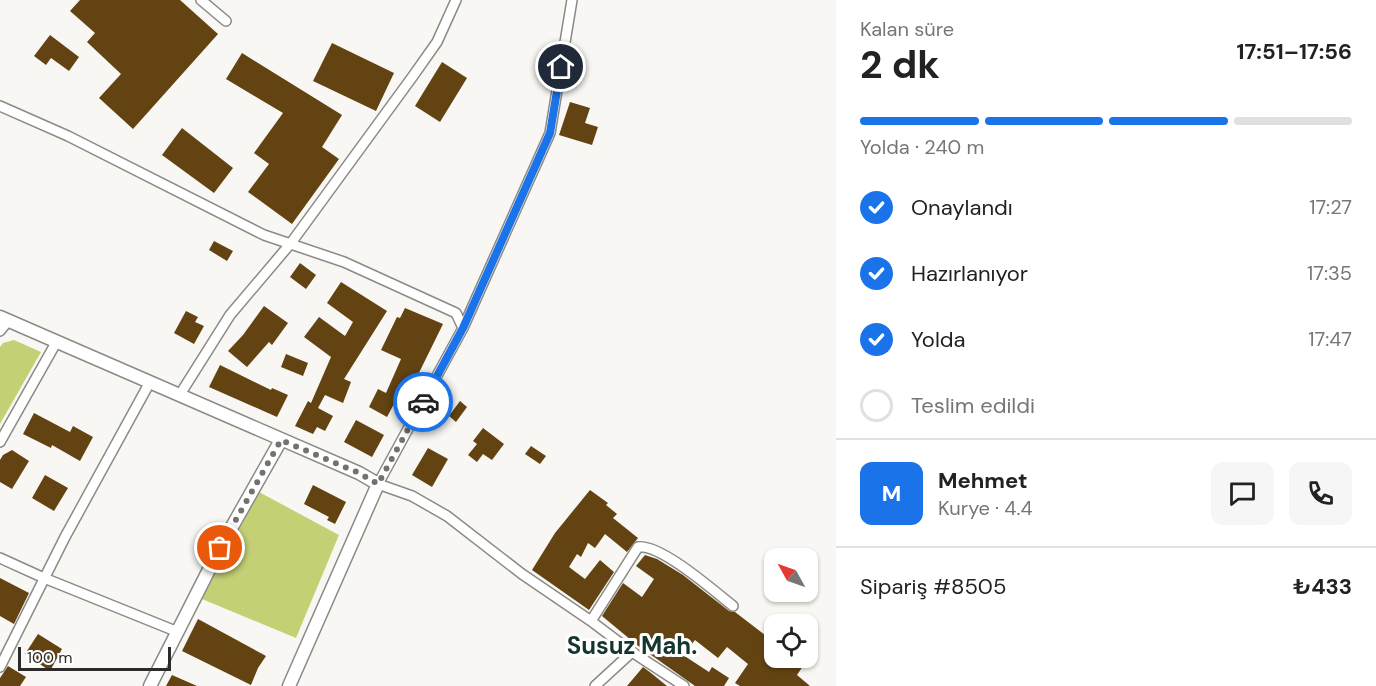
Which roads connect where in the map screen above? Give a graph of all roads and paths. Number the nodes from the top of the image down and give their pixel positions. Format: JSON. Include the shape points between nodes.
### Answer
{"nodes":[{"id":1,"x":201,"y":0,"type":"edge"},
{"id":2,"x":456,"y":0,"type":"edge"},
{"id":3,"x":572,"y":0,"type":"edge"},
{"id":4,"x":226,"y":21,"type":"dead end"},
{"id":5,"x":0,"y":106,"type":"edge"},
{"id":6,"x":291,"y":243,"type":"junction"},
{"id":7,"x":4,"y":318,"type":"edge"},
{"id":8,"x":463,"y":328,"type":"junction"},
{"id":9,"x":0,"y":331,"type":"edge"},
{"id":10,"x":57,"y":341,"type":"junction"},
{"id":11,"x":150,"y":382,"type":"junction"},
{"id":12,"x":179,"y":396,"type":"junction"},
{"id":13,"x":281,"y":440,"type":"junction"},
{"id":14,"x":0,"y":442,"type":"edge"},
{"id":15,"x":378,"y":484,"type":"junction"},
{"id":16,"x":0,"y":558,"type":"edge"},
{"id":17,"x":44,"y":578,"type":"junction"},
{"id":18,"x":733,"y":606,"type":"dead end"},
{"id":19,"x":591,"y":621,"type":"junction"},
{"id":20,"x":178,"y":633,"type":"junction"},
{"id":21,"x":4,"y":649,"type":"edge"},
{"id":22,"x":632,"y":652,"type":"junction"},
{"id":23,"x":0,"y":667,"type":"edge"},
{"id":24,"x":600,"y":684,"type":"edge"},
{"id":25,"x":150,"y":686,"type":"edge"},
{"id":26,"x":289,"y":686,"type":"edge"},
{"id":27,"x":684,"y":686,"type":"edge"}],
"edges":[{"from":1,"to":4,"type":"street"},
{"from":2,"to":6,"type":"street","via":[[431,50]]},
{"from":3,"to":8,"type":"street","via":[[550,133]]},
{"from":5,"to":6,"type":"street","via":[[264,235]]},
{"from":6,"to":8,"type":"street","via":[[344,262],[456,313]]},
{"from":6,"to":12,"type":"street","via":[[230,315]]},
{"from":7,"to":9,"type":"street"},
{"from":7,"to":10,"type":"street"},
{"from":8,"to":15,"type":"street"},
{"from":10,"to":11,"type":"street"},
{"from":10,"to":14,"type":"street"},
{"from":11,"to":12,"type":"street"},
{"from":11,"to":17,"type":"street"},
{"from":12,"to":13,"type":"street"},
{"from":13,"to":15,"type":"street"},
{"from":13,"to":20,"type":"street"},
{"from":15,"to":19,"type":"street","via":[[412,496],[447,516]]},
{"from":15,"to":26,"type":"street"},
{"from":16,"to":17,"type":"street"},
{"from":17,"to":20,"type":"street"},
{"from":17,"to":21,"type":"street"},
{"from":18,"to":19,"type":"street","via":[[689,571],[644,546],[638,547]]},
{"from":19,"to":22,"type":"street"},
{"from":20,"to":25,"type":"street"},
{"from":21,"to":23,"type":"street"},
{"from":22,"to":24,"type":"street"},
{"from":22,"to":27,"type":"street"}]}
